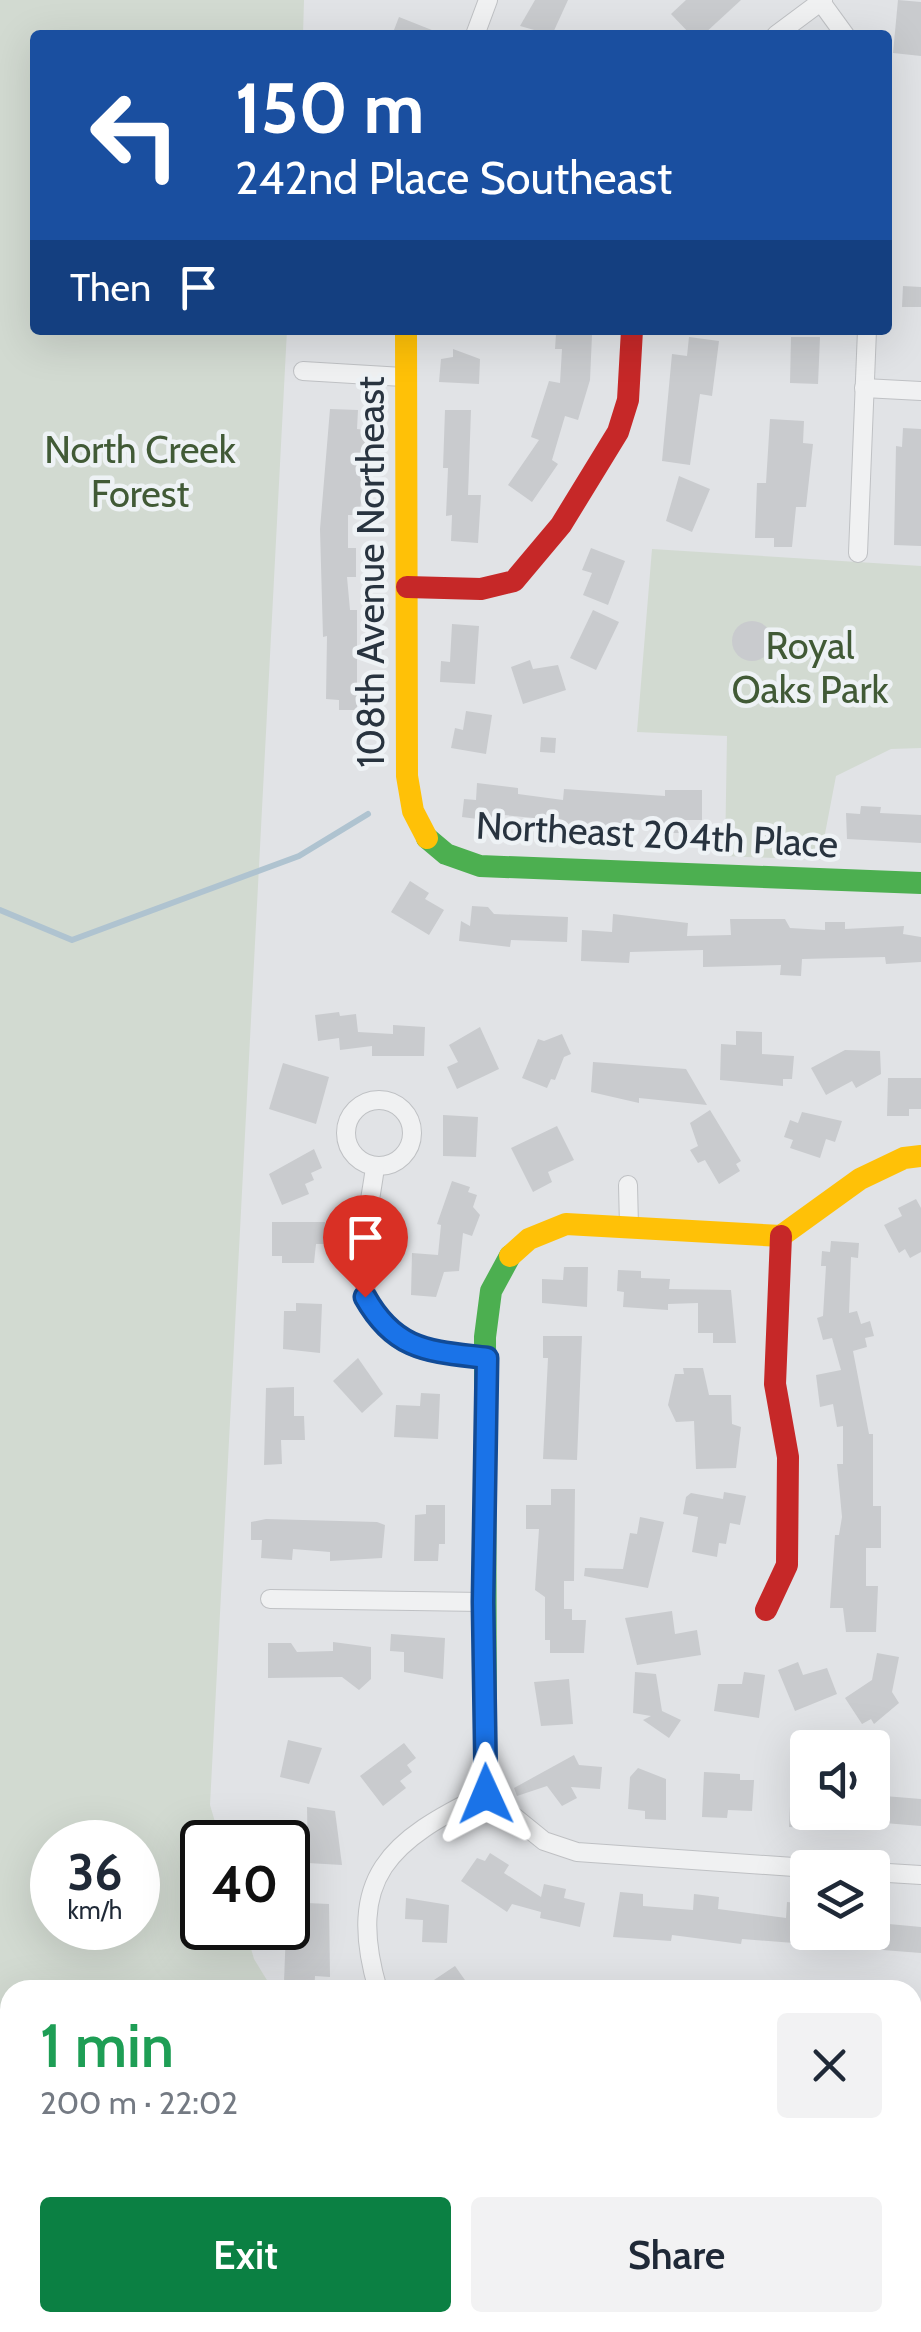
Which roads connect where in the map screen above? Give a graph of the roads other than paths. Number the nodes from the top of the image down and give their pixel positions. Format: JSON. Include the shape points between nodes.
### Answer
{"nodes":[{"id":1,"x":488,"y":0,"type":"edge"},
{"id":2,"x":822,"y":1,"type":"edge"},
{"id":3,"x":476,"y":30,"type":"edge"},
{"id":4,"x":783,"y":30,"type":"edge"},
{"id":5,"x":841,"y":30,"type":"edge"},
{"id":6,"x":406,"y":335,"type":"edge"},
{"id":7,"x":632,"y":335,"type":"edge"},
{"id":8,"x":867,"y":335,"type":"edge"},
{"id":9,"x":302,"y":371,"type":"dead end"},
{"id":10,"x":404,"y":377,"type":"junction"},
{"id":11,"x":864,"y":388,"type":"junction"},
{"id":12,"x":921,"y":391,"type":"edge"},
{"id":13,"x":858,"y":553,"type":"dead end"},
{"id":14,"x":406,"y":587,"type":"junction"},
{"id":15,"x":410,"y":814,"type":"joint"},
{"id":16,"x":921,"y":883,"type":"edge"},
{"id":17,"x":921,"y":1156,"type":"edge"},
{"id":18,"x":375,"y":1166,"type":"dead end"},
{"id":19,"x":628,"y":1184,"type":"dead end"},
{"id":20,"x":629,"y":1226,"type":"junction"},
{"id":21,"x":781,"y":1236,"type":"junction"},
{"id":22,"x":487,"y":1358,"type":"junction"},
{"id":23,"x":270,"y":1599,"type":"dead end"},
{"id":24,"x":483,"y":1602,"type":"junction"},
{"id":25,"x":766,"y":1610,"type":"dead end"},
{"id":26,"x":486,"y":1794,"type":"junction"},
{"id":27,"x":790,"y":1867,"type":"edge"},
{"id":28,"x":890,"y":1873,"type":"edge"},
{"id":29,"x":921,"y":1875,"type":"edge"},
{"id":30,"x":376,"y":1980,"type":"edge"}],
"edges":[{"from":1,"to":3,"type":"street"},
{"from":2,"to":4,"type":"street"},
{"from":2,"to":5,"type":"street"},
{"from":6,"to":10,"type":"street","name":"108th Avenue Northeast"},
{"from":7,"to":14,"type":"street","via":[[628,400],[618,432],[590,483],[514,581],[481,589]]},
{"from":8,"to":11,"type":"street"},
{"from":9,"to":10,"type":"street"},
{"from":10,"to":14,"type":"street","name":"108th Avenue Northeast"},
{"from":11,"to":12,"type":"street"},
{"from":11,"to":13,"type":"street"},
{"from":14,"to":15,"type":"street","name":"108th Avenue Northeast"},
{"from":15,"to":16,"type":"street","name":"Northeast 204th Place","via":[[432,844],[480,866]]},
{"from":17,"to":21,"type":"street","via":[[860,1179]]},
{"from":18,"to":22,"type":"street","via":[[362,1267],[365,1297],[376,1316],[408,1345]]},
{"from":19,"to":20,"type":"street"},
{"from":20,"to":21,"type":"street"},
{"from":20,"to":22,"type":"street","via":[[566,1224],[519,1244],[490,1295]]},
{"from":21,"to":25,"type":"street","via":[[775,1384],[788,1458],[787,1565]]},
{"from":22,"to":24,"type":"street"},
{"from":23,"to":24,"type":"street"},
{"from":24,"to":26,"type":"street"},
{"from":26,"to":27,"type":"street","via":[[544,1841],[577,1852]]},
{"from":26,"to":30,"type":"street","via":[[434,1819],[392,1851],[372,1886],[367,1925]]},
{"from":28,"to":29,"type":"street"}]}
